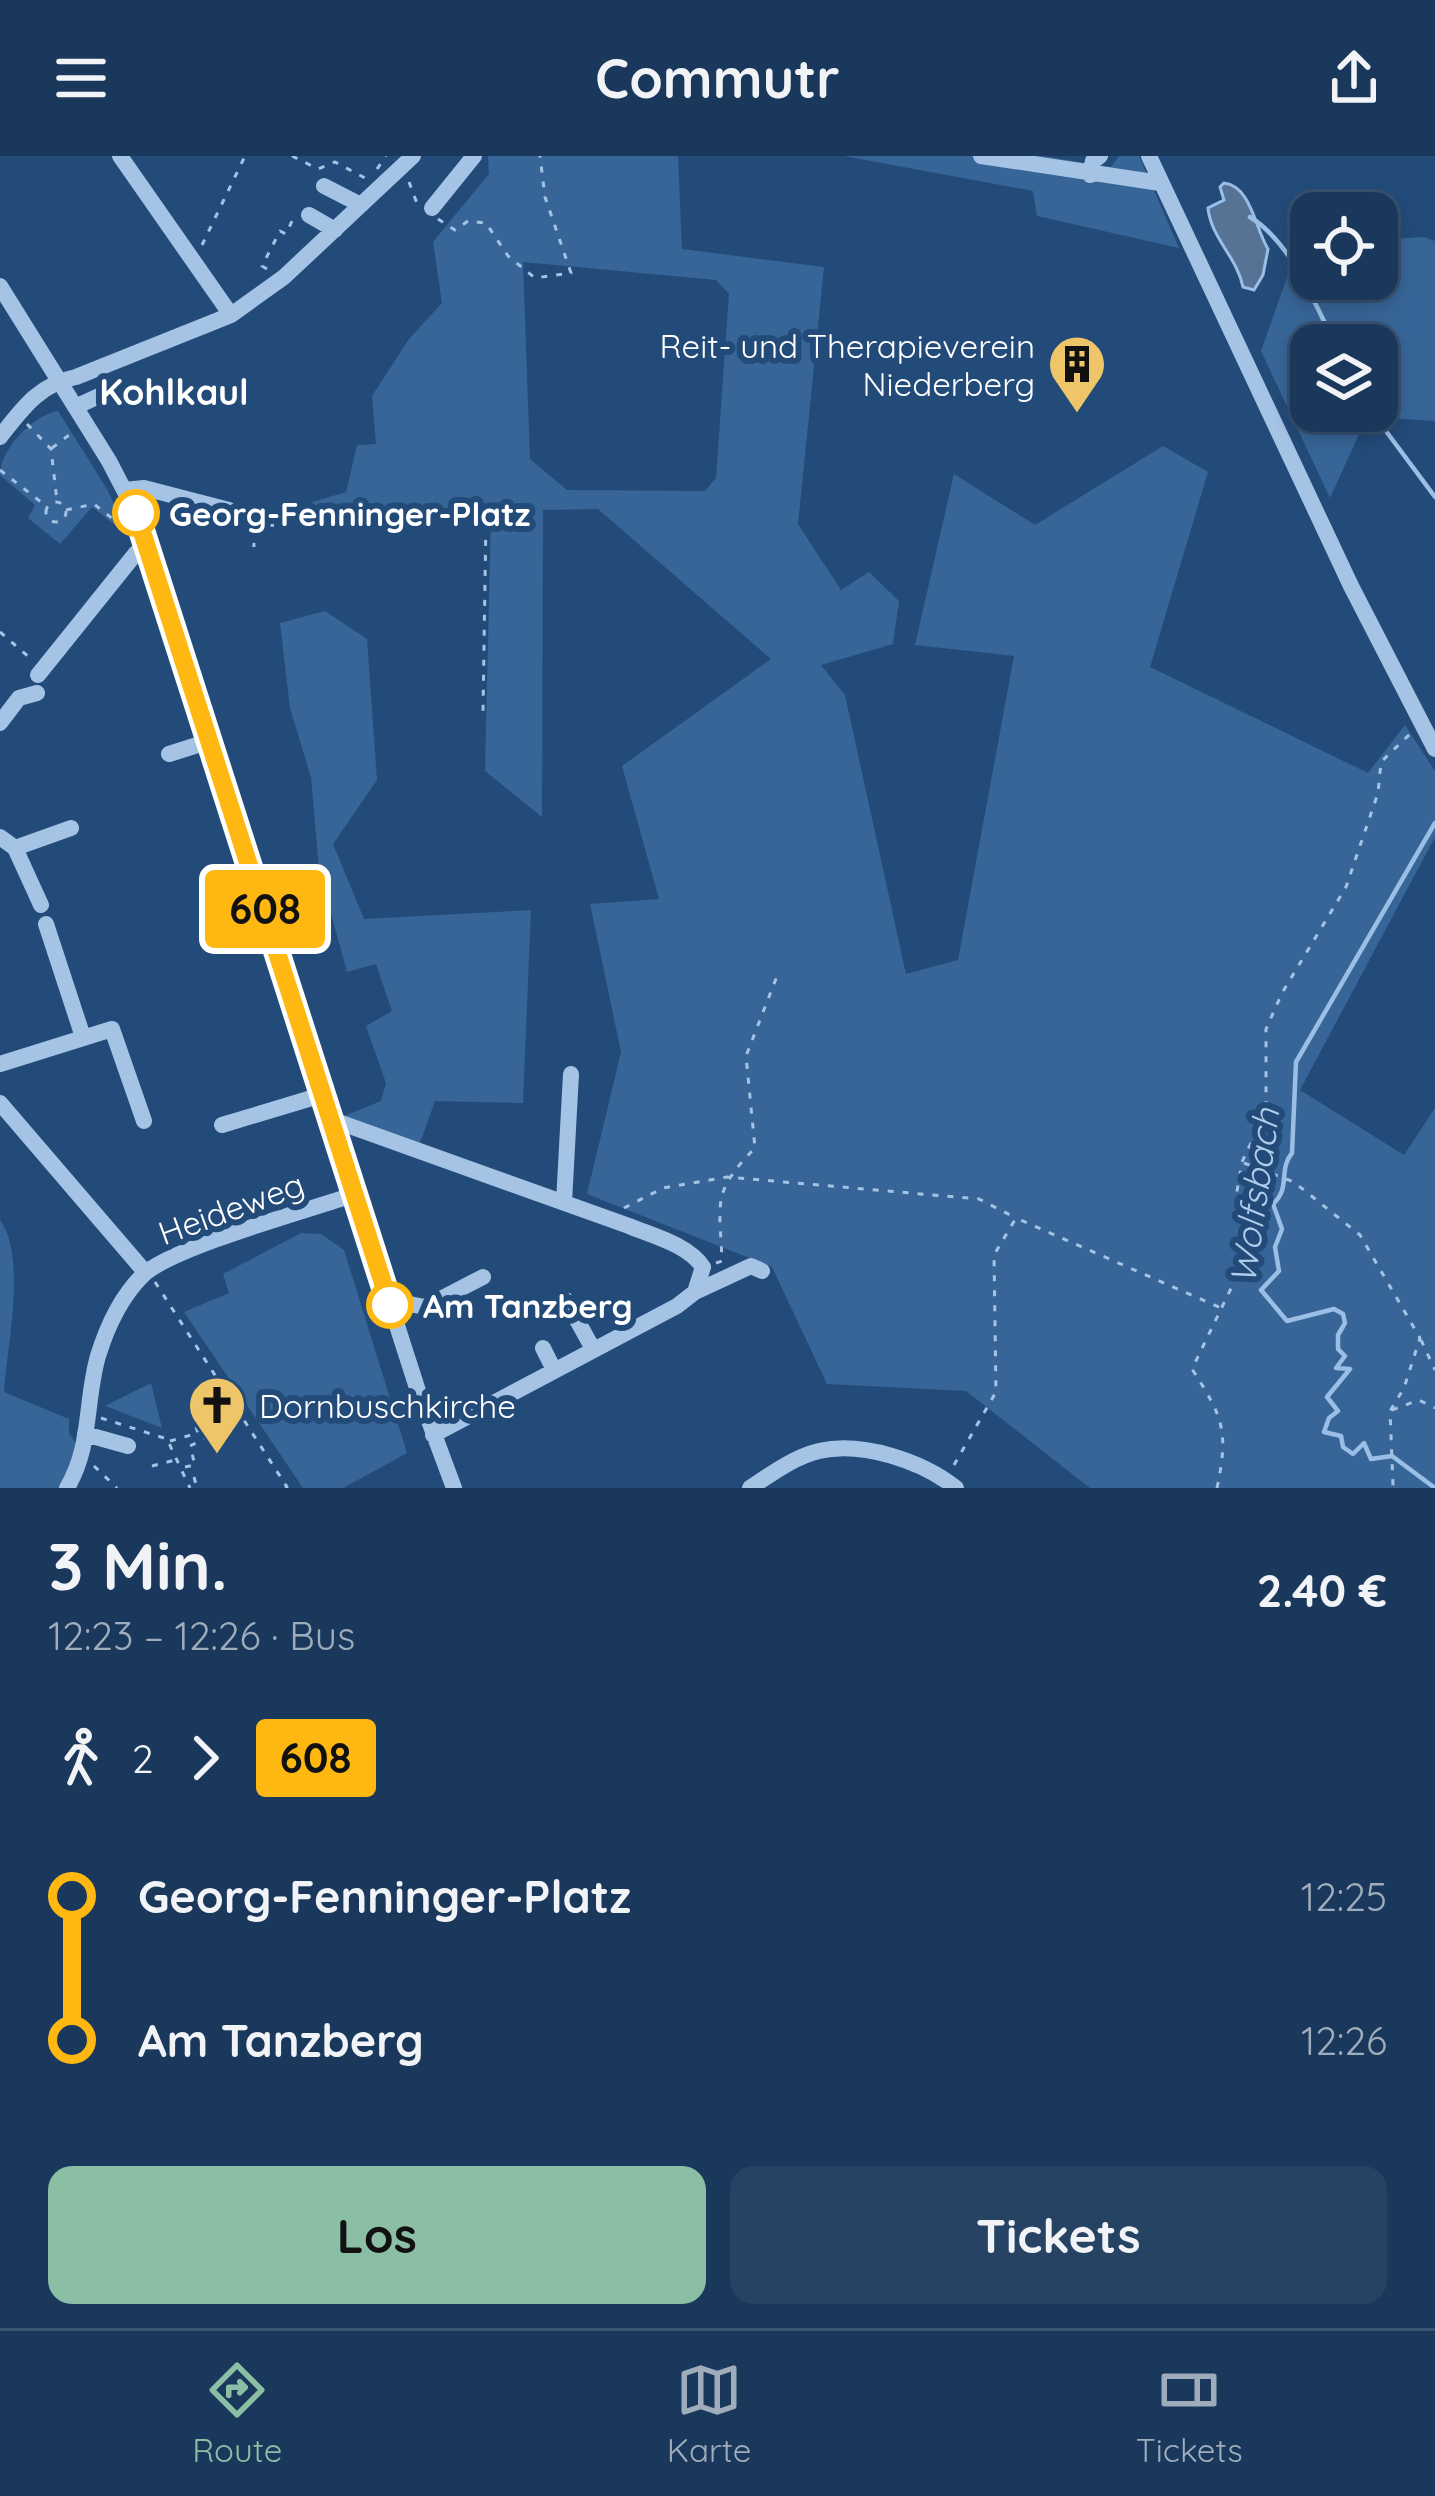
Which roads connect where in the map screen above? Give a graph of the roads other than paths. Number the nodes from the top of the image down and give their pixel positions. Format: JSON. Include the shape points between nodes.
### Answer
{"nodes":[{"id":1,"x":120,"y":156,"type":"edge"},
{"id":2,"x":473,"y":156,"type":"edge"},
{"id":3,"x":981,"y":156,"type":"edge"},
{"id":4,"x":1100,"y":156,"type":"edge"},
{"id":5,"x":1149,"y":156,"type":"edge"},
{"id":6,"x":409,"y":160,"type":"edge"},
{"id":7,"x":1090,"y":176,"type":"junction"},
{"id":8,"x":1160,"y":183,"type":"junction"},
{"id":9,"x":324,"y":186,"type":"dead end"},
{"id":10,"x":361,"y":205,"type":"junction"},
{"id":11,"x":303,"y":214,"type":"road end"},
{"id":12,"x":432,"y":215,"type":"road end"},
{"id":13,"x":335,"y":230,"type":"junction"},
{"id":14,"x":0,"y":286,"type":"edge"},
{"id":15,"x":231,"y":315,"type":"junction"},
{"id":16,"x":57,"y":380,"type":"junction"},
{"id":17,"x":110,"y":391,"type":"dead end"},
{"id":18,"x":75,"y":407,"type":"junction"},
{"id":19,"x":0,"y":437,"type":"edge"},
{"id":20,"x":125,"y":490,"type":"junction"},
{"id":21,"x":229,"y":510,"type":"road end"},
{"id":22,"x":148,"y":547,"type":"junction"},
{"id":23,"x":0,"y":723,"type":"edge"},
{"id":24,"x":210,"y":741,"type":"junction"},
{"id":25,"x":1435,"y":749,"type":"edge"},
{"id":26,"x":169,"y":754,"type":"dead end"},
{"id":27,"x":71,"y":828,"type":"dead end"},
{"id":28,"x":7,"y":842,"type":"edge"},
{"id":29,"x":41,"y":904,"type":"dead end"},
{"id":30,"x":46,"y":924,"type":"dead end"},
{"id":31,"x":83,"y":1037,"type":"junction"},
{"id":32,"x":0,"y":1064,"type":"edge"},
{"id":33,"x":571,"y":1074,"type":"dead end"},
{"id":34,"x":325,"y":1094,"type":"junction"},
{"id":35,"x":2,"y":1108,"type":"edge"},
{"id":36,"x":333,"y":1120,"type":"junction"},
{"id":37,"x":144,"y":1121,"type":"dead end"},
{"id":38,"x":222,"y":1126,"type":"dead end"},
{"id":39,"x":356,"y":1195,"type":"junction"},
{"id":40,"x":564,"y":1202,"type":"junction"},
{"id":41,"x":762,"y":1271,"type":"dead end"},
{"id":42,"x":145,"y":1272,"type":"junction"},
{"id":43,"x":483,"y":1277,"type":"dead end"},
{"id":44,"x":695,"y":1292,"type":"junction"},
{"id":45,"x":566,"y":1300,"type":"dead end"},
{"id":46,"x":390,"y":1305,"type":"junction"},
{"id":47,"x":543,"y":1348,"type":"dead end"},
{"id":48,"x":593,"y":1349,"type":"junction"},
{"id":49,"x":554,"y":1370,"type":"junction"},
{"id":50,"x":85,"y":1434,"type":"junction"},
{"id":51,"x":433,"y":1435,"type":"junction"},
{"id":52,"x":128,"y":1446,"type":"dead end"},
{"id":53,"x":951,"y":1484,"type":"edge"},
{"id":54,"x":67,"y":1488,"type":"edge"},
{"id":55,"x":454,"y":1488,"type":"edge"},
{"id":56,"x":750,"y":1488,"type":"edge"}],
"edges":[{"from":1,"to":15,"type":"street"},
{"from":2,"to":12,"type":"street"},
{"from":3,"to":7,"type":"street"},
{"from":4,"to":7,"type":"street"},
{"from":5,"to":8,"type":"street"},
{"from":6,"to":10,"type":"street"},
{"from":7,"to":8,"type":"street"},
{"from":8,"to":25,"type":"street"},
{"from":9,"to":10,"type":"street"},
{"from":10,"to":13,"type":"street"},
{"from":11,"to":13,"type":"street"},
{"from":13,"to":15,"type":"street"},
{"from":14,"to":16,"type":"street"},
{"from":15,"to":16,"type":"street"},
{"from":16,"to":18,"type":"street"},
{"from":16,"to":19,"type":"street"},
{"from":17,"to":18,"type":"street"},
{"from":18,"to":20,"type":"street"},
{"from":20,"to":21,"type":"street"},
{"from":20,"to":22,"type":"street"},
{"from":22,"to":23,"type":"street"},
{"from":22,"to":24,"type":"street"},
{"from":24,"to":26,"type":"street"},
{"from":24,"to":34,"type":"street"},
{"from":27,"to":28,"type":"street"},
{"from":28,"to":29,"type":"street"},
{"from":30,"to":31,"type":"street"},
{"from":31,"to":32,"type":"street"},
{"from":31,"to":37,"type":"street","via":[[112,1029]]},
{"from":33,"to":40,"type":"street"},
{"from":34,"to":36,"type":"street"},
{"from":34,"to":38,"type":"street"},
{"from":35,"to":42,"type":"street"},
{"from":36,"to":39,"type":"street"},
{"from":36,"to":40,"type":"street"},
{"from":39,"to":42,"type":"street","name":"Heideweg"},
{"from":39,"to":46,"type":"street"},
{"from":40,"to":44,"type":"street","via":[[697,1258],[703,1267]]},
{"from":41,"to":44,"type":"street","via":[[751,1266]]},
{"from":42,"to":50,"type":"street","name":"Heideweg","via":[[108,1326]]},
{"from":43,"to":46,"type":"street","via":[[425,1307]]},
{"from":44,"to":48,"type":"street"},
{"from":45,"to":48,"type":"street"},
{"from":46,"to":51,"type":"street"},
{"from":47,"to":49,"type":"street"},
{"from":48,"to":49,"type":"street"},
{"from":49,"to":51,"type":"street"},
{"from":50,"to":52,"type":"street"},
{"from":50,"to":54,"type":"street","name":"Heideweg"},
{"from":51,"to":55,"type":"street"},
{"from":53,"to":56,"type":"street","via":[[865,1450],[820,1450]]}]}
